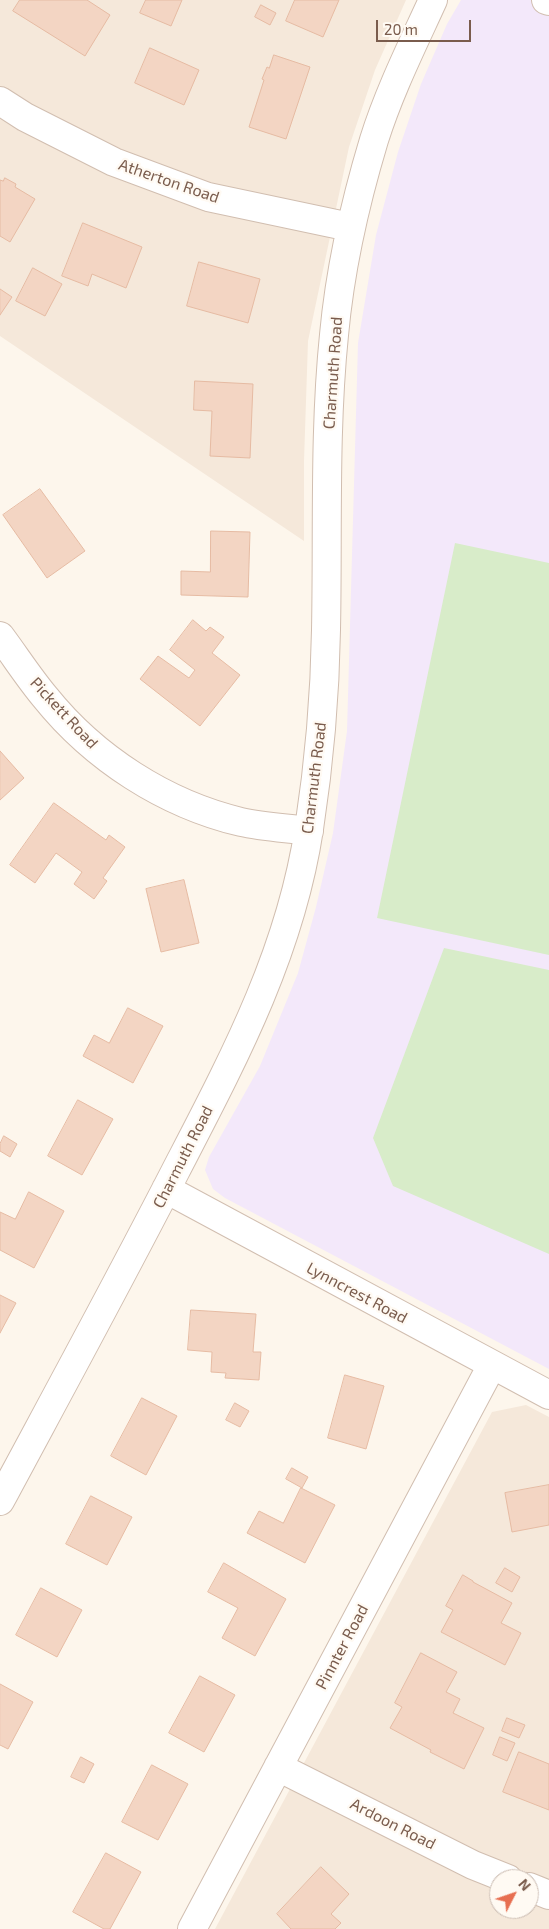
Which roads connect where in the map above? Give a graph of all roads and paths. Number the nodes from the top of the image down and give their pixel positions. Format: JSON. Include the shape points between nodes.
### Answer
{"nodes":[{"id":1,"x":433,"y":0,"type":"edge"},
{"id":2,"x":0,"y":101,"type":"edge"},
{"id":3,"x":350,"y":227,"type":"junction"},
{"id":4,"x":0,"y":636,"type":"edge"},
{"id":5,"x":309,"y":831,"type":"junction"},
{"id":6,"x":166,"y":1189,"type":"junction"},
{"id":7,"x":492,"y":1365,"type":"junction"},
{"id":8,"x":549,"y":1395,"type":"edge"},
{"id":9,"x":0,"y":1501,"type":"edge"},
{"id":10,"x":278,"y":1767,"type":"junction"},
{"id":11,"x":489,"y":1871,"type":"edge"},
{"id":12,"x":192,"y":1929,"type":"edge"}],
"edges":[{"from":1,"to":3,"type":"street","name":"Charmuth Road","via":[[398,75],[375,138]]},
{"from":2,"to":3,"type":"street","name":"Atherton Road","via":[[114,162],[208,197]]},
{"from":3,"to":5,"type":"street","name":"Charmuth Road","via":[[334,334],[328,452],[326,634],[321,731]]},
{"from":4,"to":5,"type":"street","name":"Pickett Road","via":[[46,698],[83,738],[129,774],[185,804],[241,822]]},
{"from":5,"to":6,"type":"street","name":"Charmuth Road","via":[[294,901],[275,964],[237,1053]]},
{"from":6,"to":7,"type":"street","name":"Lynncrest Road"},
{"from":6,"to":9,"type":"street","name":"Charmuth Road"},
{"from":7,"to":8,"type":"street","name":"Lynncrest Road"},
{"from":7,"to":10,"type":"street","name":"Pinnter Road"},
{"from":10,"to":11,"type":"street","name":"Ardoon Road"},
{"from":10,"to":12,"type":"street","name":"Pinnter Road"}]}
